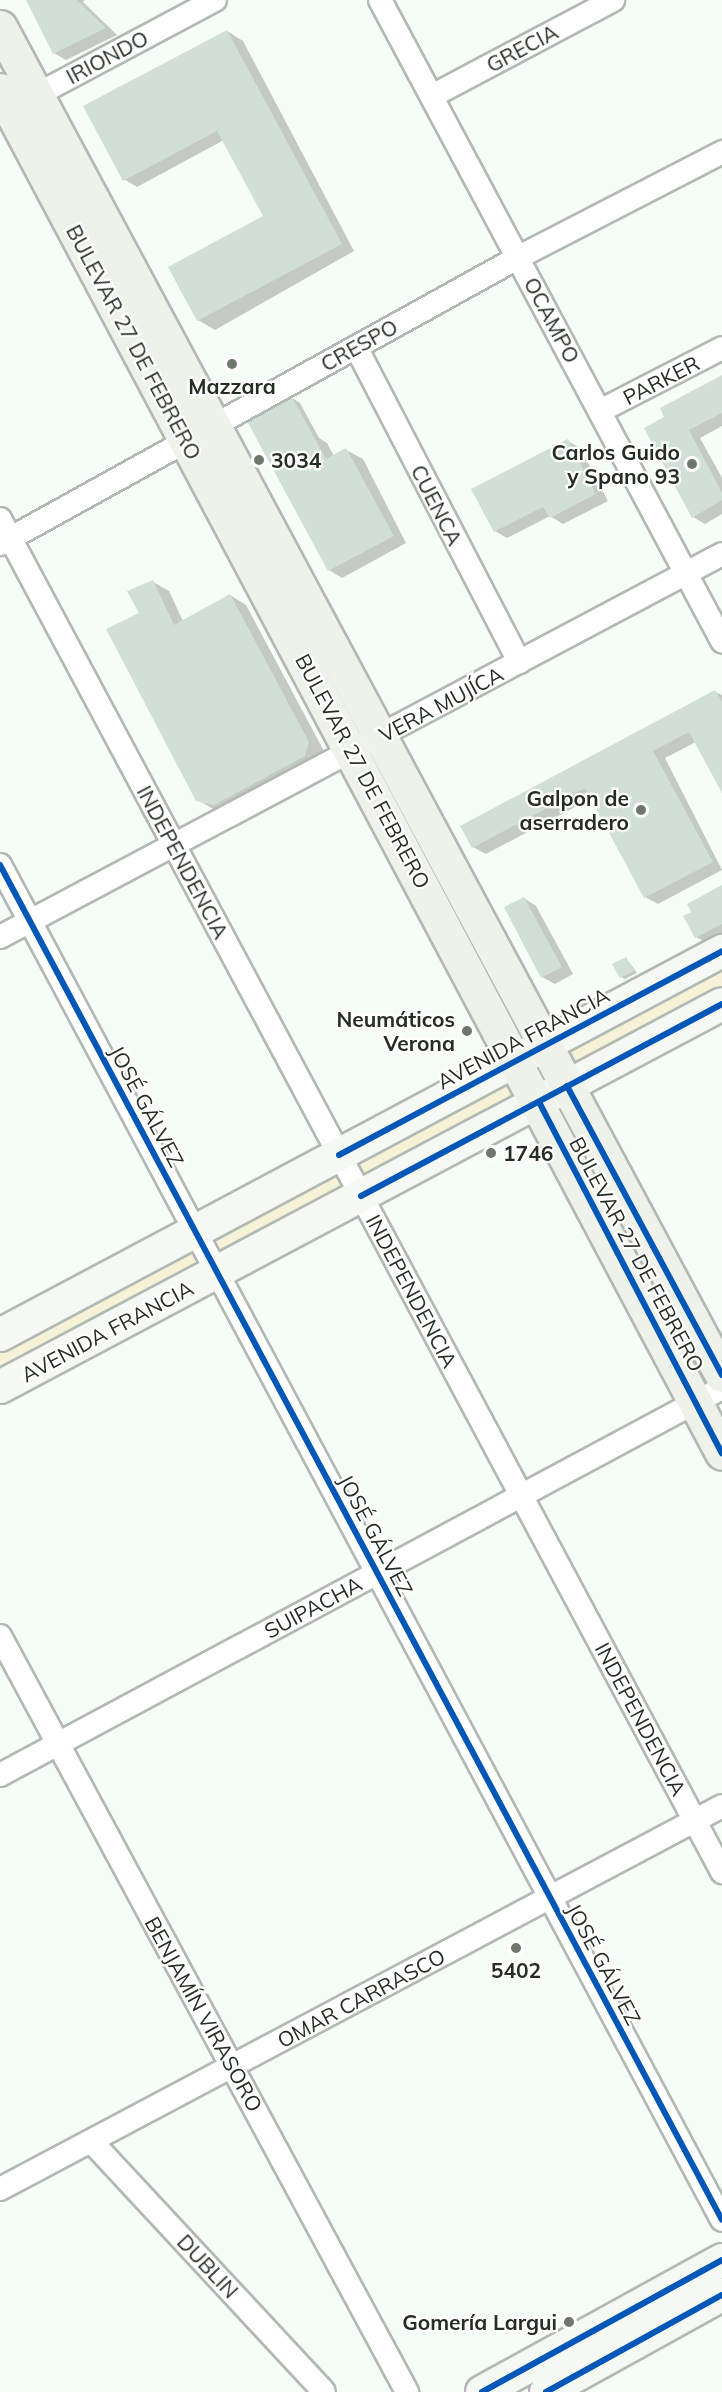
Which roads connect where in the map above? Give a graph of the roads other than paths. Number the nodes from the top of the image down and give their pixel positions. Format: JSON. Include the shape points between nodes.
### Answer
{"nodes":[{"id":1,"x":215,"y":0,"type":"edge"},
{"id":2,"x":380,"y":0,"type":"edge"},
{"id":3,"x":613,"y":0,"type":"edge"},
{"id":4,"x":192,"y":5,"type":"edge"},
{"id":5,"x":0,"y":27,"type":"edge"},
{"id":6,"x":432,"y":96,"type":"junction"},
{"id":7,"x":11,"y":102,"type":"edge"},
{"id":8,"x":722,"y":152,"type":"edge"},
{"id":9,"x":519,"y":257,"type":"junction"},
{"id":10,"x":356,"y":347,"type":"junction"},
{"id":11,"x":722,"y":348,"type":"edge"},
{"id":12,"x":600,"y":411,"type":"junction"},
{"id":13,"x":199,"y":431,"type":"junction"},
{"id":14,"x":4,"y":534,"type":"edge"},
{"id":15,"x":722,"y":554,"type":"edge"},
{"id":16,"x":686,"y":573,"type":"junction"},
{"id":17,"x":722,"y":641,"type":"edge"},
{"id":18,"x":519,"y":662,"type":"junction"},
{"id":19,"x":365,"y":744,"type":"junction"},
{"id":20,"x":174,"y":845,"type":"junction"},
{"id":21,"x":0,"y":865,"type":"edge"},
{"id":22,"x":30,"y":921,"type":"junction"},
{"id":23,"x":0,"y":938,"type":"edge"},
{"id":24,"x":722,"y":951,"type":"edge"},
{"id":25,"x":722,"y":1004,"type":"edge"},
{"id":26,"x":531,"y":1053,"type":"junction"},
{"id":27,"x":567,"y":1086,"type":"junction"},
{"id":28,"x":538,"y":1102,"type":"junction"},
{"id":29,"x":339,"y":1155,"type":"junction"},
{"id":30,"x":361,"y":1196,"type":"junction"},
{"id":31,"x":195,"y":1231,"type":"junction"},
{"id":32,"x":217,"y":1272,"type":"junction"},
{"id":33,"x":0,"y":1335,"type":"edge"},
{"id":34,"x":722,"y":1375,"type":"edge"},
{"id":35,"x":0,"y":1388,"type":"edge"},
{"id":36,"x":709,"y":1395,"type":"edge"},
{"id":37,"x":722,"y":1453,"type":"edge"},
{"id":38,"x":521,"y":1496,"type":"junction"},
{"id":39,"x":377,"y":1573,"type":"junction"},
{"id":40,"x":0,"y":1636,"type":"edge"},
{"id":41,"x":57,"y":1745,"type":"junction"},
{"id":42,"x":0,"y":1775,"type":"edge"},
{"id":43,"x":722,"y":1806,"type":"edge"},
{"id":44,"x":695,"y":1821,"type":"junction"},
{"id":45,"x":722,"y":1872,"type":"edge"},
{"id":46,"x":550,"y":1898,"type":"junction"},
{"id":47,"x":233,"y":2066,"type":"junction"},
{"id":48,"x":91,"y":2141,"type":"junction"},
{"id":49,"x":0,"y":2189,"type":"edge"},
{"id":50,"x":722,"y":2220,"type":"edge"},
{"id":51,"x":722,"y":2260,"type":"edge"},
{"id":52,"x":722,"y":2295,"type":"edge"},
{"id":53,"x":550,"y":2355,"type":"junction"},
{"id":54,"x":560,"y":2389,"type":"edge"},
{"id":55,"x":324,"y":2392,"type":"edge"},
{"id":56,"x":407,"y":2392,"type":"edge"},
{"id":57,"x":482,"y":2392,"type":"edge"}],
"edges":[{"from":1,"to":4,"type":"street","name":"IRIONDO"},
{"from":2,"to":6,"type":"street","name":"OCAMPO"},
{"from":3,"to":6,"type":"street","name":"GRECIA"},
{"from":4,"to":7,"type":"street","name":"IRIONDO"},
{"from":5,"to":7,"type":"main road","name":"BULEVAR 27 DE FEBRERO"},
{"from":6,"to":9,"type":"street","name":"OCAMPO"},
{"from":7,"to":13,"type":"main road","name":"BULEVAR 27 DE FEBRERO"},
{"from":8,"to":9,"type":"street","name":"CRESPO"},
{"from":9,"to":10,"type":"street","name":"CRESPO"},
{"from":9,"to":12,"type":"street","name":"OCAMPO"},
{"from":10,"to":13,"type":"street","name":"CRESPO"},
{"from":10,"to":18,"type":"street","name":"CUENCA"},
{"from":11,"to":12,"type":"street","name":"PARKER"},
{"from":12,"to":16,"type":"street","name":"OCAMPO"},
{"from":13,"to":14,"type":"street","name":"CRESPO"},
{"from":13,"to":19,"type":"main road","name":"BULEVAR 27 DE FEBRERO"},
{"from":14,"to":20,"type":"street","name":"INDEPENDENCIA"},
{"from":15,"to":16,"type":"street","name":"VERA MUJÍCA"},
{"from":16,"to":17,"type":"street","name":"OCAMPO"},
{"from":16,"to":18,"type":"street","name":"VERA MUJÍCA"},
{"from":18,"to":19,"type":"street","name":"VERA MUJÍCA"},
{"from":19,"to":20,"type":"street","name":"VERA MUJÍCA"},
{"from":19,"to":26,"type":"main road","name":"BULEVAR 27 DE FEBRERO"},
{"from":20,"to":22,"type":"street","name":"VERA MUJÍCA"},
{"from":20,"to":29,"type":"street","name":"INDEPENDENCIA"},
{"from":21,"to":22,"type":"street","name":"JOSÉ GÁLVEZ"},
{"from":22,"to":23,"type":"street","name":"VERA MUJÍCA"},
{"from":22,"to":31,"type":"street","name":"JOSÉ GÁLVEZ"},
{"from":24,"to":26,"type":"main road","name":"AVENIDA FRANCIA"},
{"from":25,"to":27,"type":"main road","name":"AVENIDA FRANCIA"},
{"from":26,"to":27,"type":"main road","name":"BULEVAR 27 DE FEBRERO"},
{"from":26,"to":28,"type":"main road","name":"BULEVAR 27 DE FEBRERO"},
{"from":26,"to":29,"type":"main road","name":"AVENIDA FRANCIA"},
{"from":27,"to":28,"type":"main road","name":"AVENIDA FRANCIA"},
{"from":27,"to":34,"type":"main road","name":"BULEVAR 27 DE FEBRERO"},
{"from":28,"to":30,"type":"main road","name":"AVENIDA FRANCIA"},
{"from":28,"to":36,"type":"main road","name":"BULEVAR 27 DE FEBRERO"},
{"from":29,"to":30,"type":"street","name":"INDEPENDENCIA"},
{"from":29,"to":31,"type":"main road","name":"AVENIDA FRANCIA"},
{"from":30,"to":32,"type":"main road","name":"AVENIDA FRANCIA"},
{"from":30,"to":38,"type":"street","name":"INDEPENDENCIA"},
{"from":31,"to":32,"type":"street","name":"JOSÉ GÁLVEZ"},
{"from":31,"to":33,"type":"main road","name":"AVENIDA FRANCIA"},
{"from":32,"to":35,"type":"main road","name":"AVENIDA FRANCIA"},
{"from":32,"to":39,"type":"street","name":"JOSÉ GÁLVEZ"},
{"from":36,"to":37,"type":"main road","name":"BULEVAR 27 DE FEBRERO"},
{"from":36,"to":38,"type":"street","name":"SUIPACHA"},
{"from":38,"to":39,"type":"street","name":"SUIPACHA"},
{"from":38,"to":44,"type":"street","name":"INDEPENDENCIA"},
{"from":39,"to":41,"type":"street","name":"SUIPACHA"},
{"from":39,"to":46,"type":"street","name":"JOSÉ GÁLVEZ"},
{"from":40,"to":41,"type":"street","name":"BENJAMÍN VIRASORO"},
{"from":41,"to":42,"type":"street","name":"SUIPACHA"},
{"from":41,"to":47,"type":"street","name":"BENJAMÍN VIRASORO"},
{"from":43,"to":44,"type":"street","name":"OMAR CARRASCO"},
{"from":44,"to":45,"type":"street","name":"INDEPENDENCIA"},
{"from":44,"to":46,"type":"street","name":"OMAR CARRASCO"},
{"from":46,"to":47,"type":"street","name":"OMAR CARRASCO"},
{"from":46,"to":50,"type":"street","name":"JOSÉ GÁLVEZ"},
{"from":47,"to":48,"type":"street","name":"OMAR CARRASCO"},
{"from":47,"to":56,"type":"street","name":"BENJAMÍN VIRASORO"},
{"from":48,"to":49,"type":"street","name":"OMAR CARRASCO"},
{"from":48,"to":55,"type":"street","name":"DUBLIN"},
{"from":51,"to":53,"type":"main road"},
{"from":52,"to":54,"type":"main road"},
{"from":53,"to":54,"type":"street"},
{"from":53,"to":57,"type":"main road"}]}
